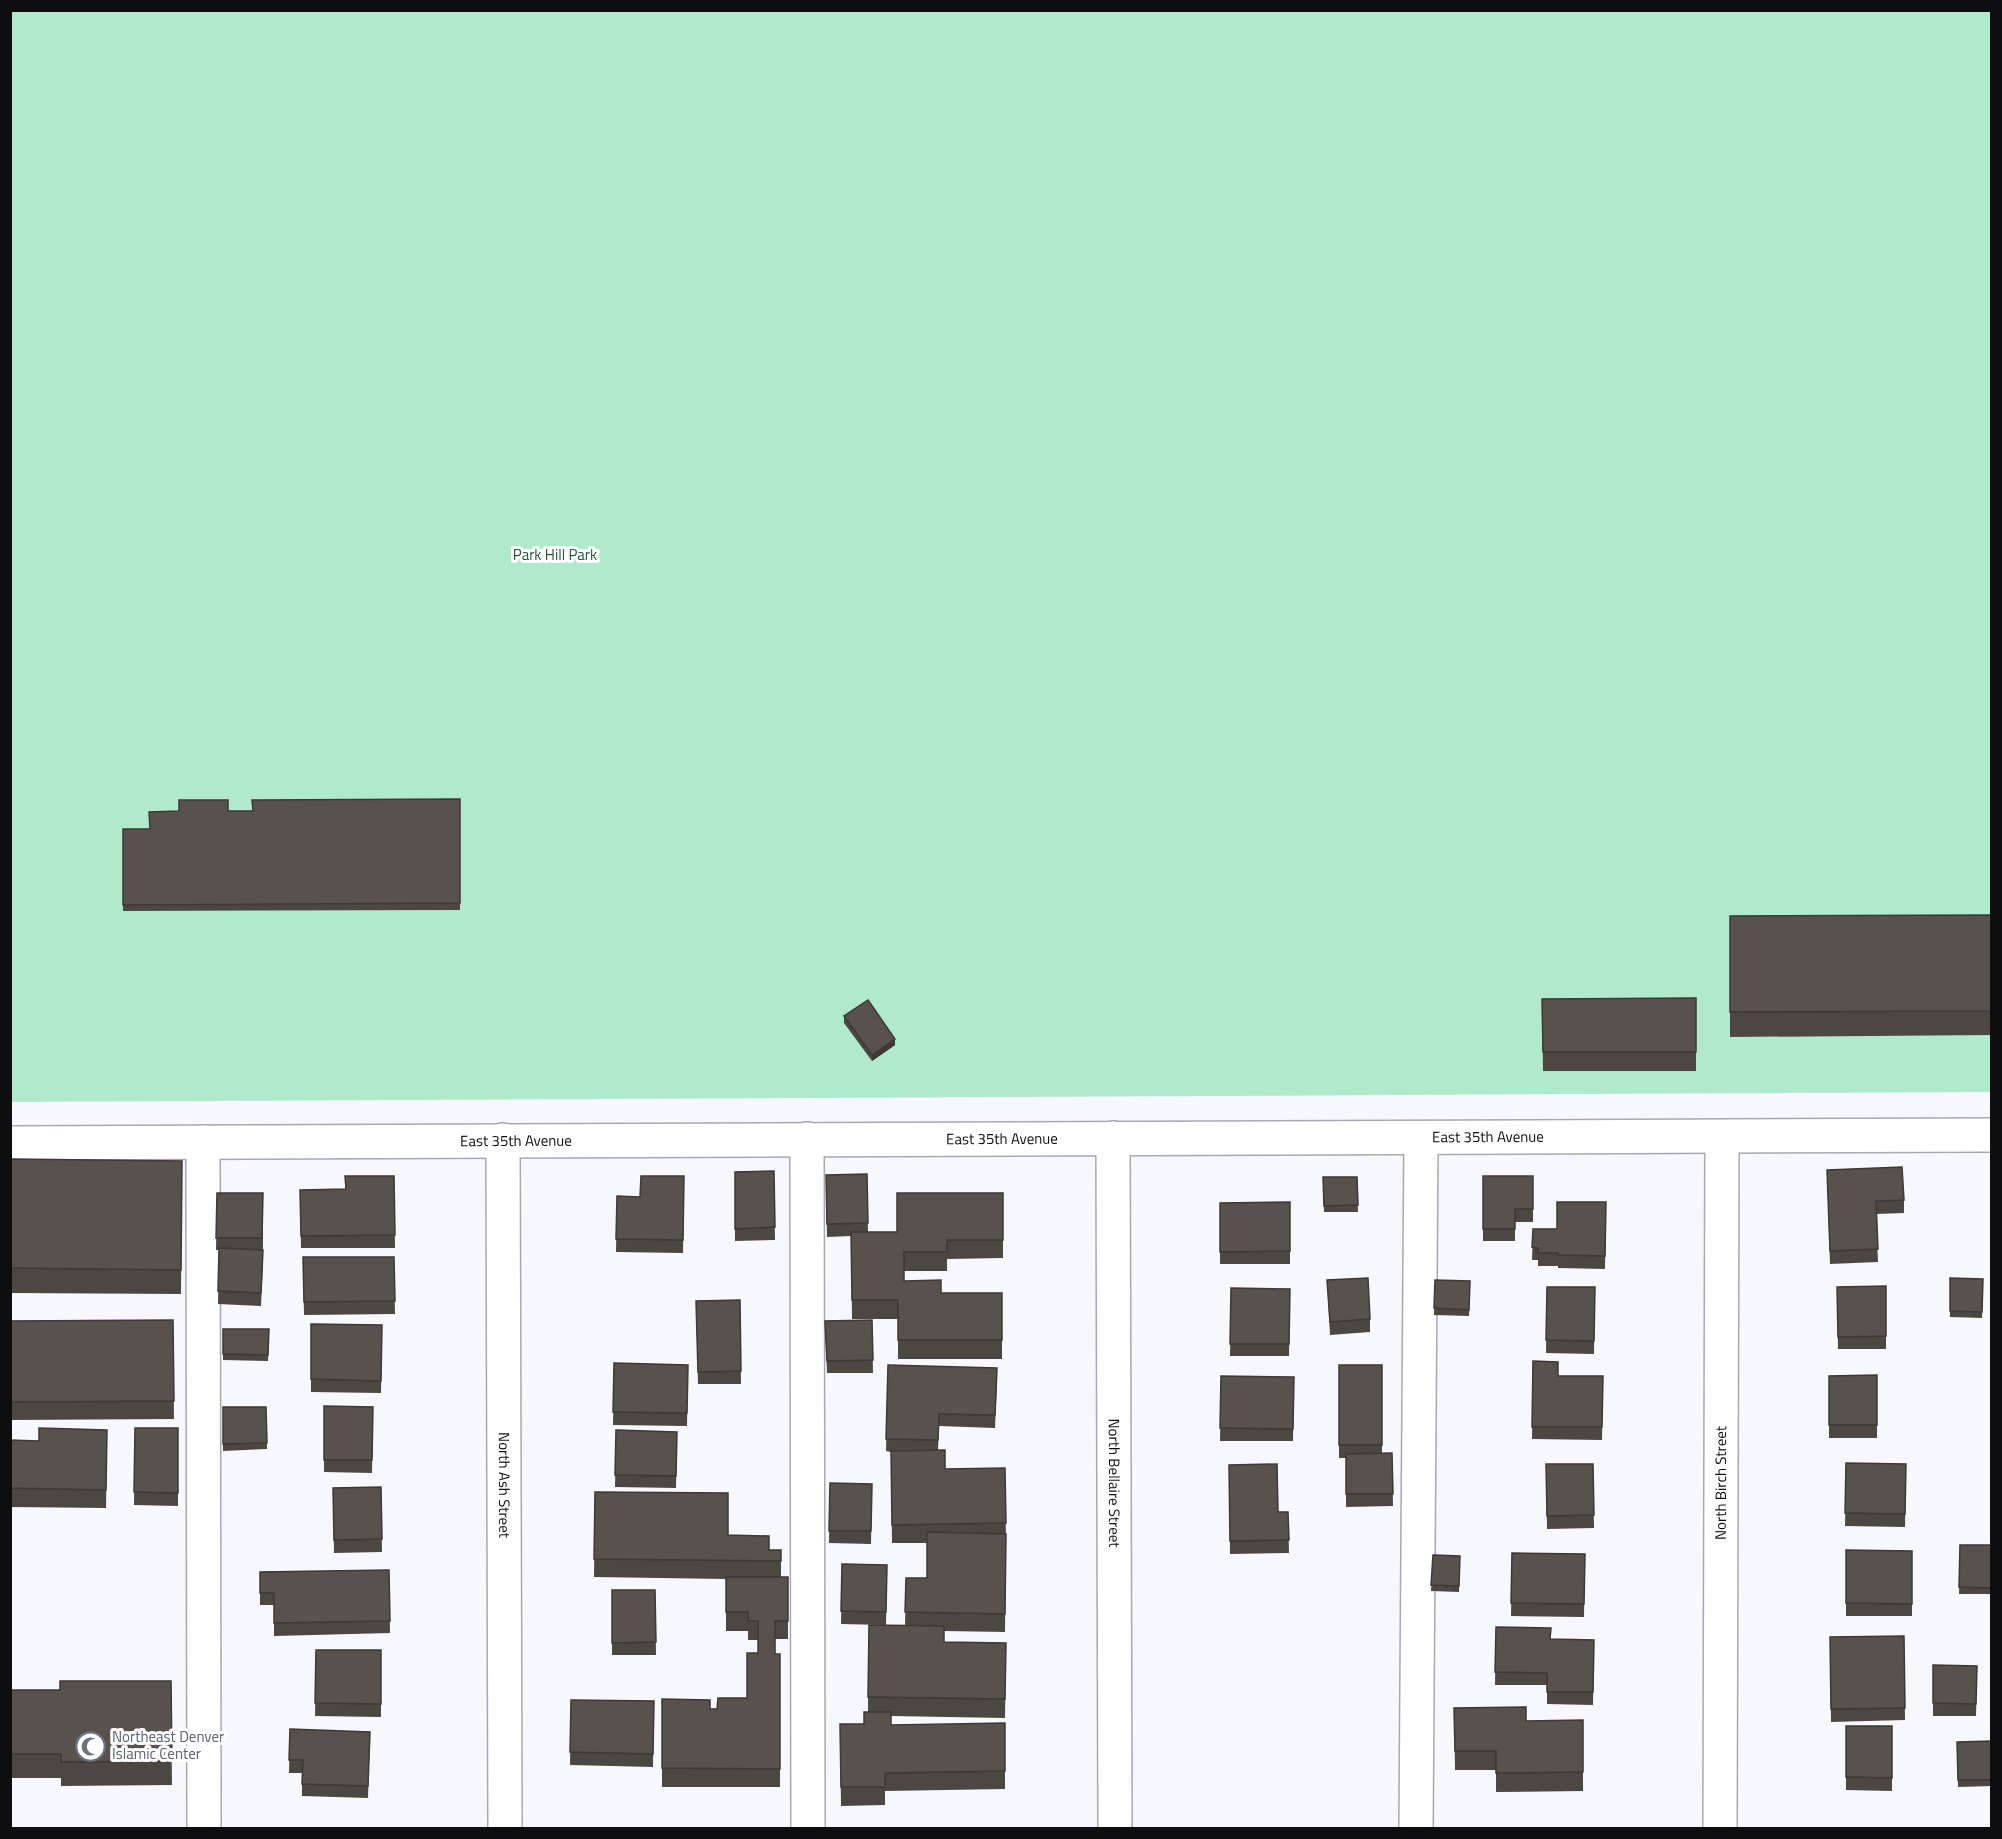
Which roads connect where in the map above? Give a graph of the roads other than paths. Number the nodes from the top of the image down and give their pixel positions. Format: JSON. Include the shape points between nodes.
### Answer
{"nodes":[{"id":1,"x":1992,"y":1135,"type":"edge"},
{"id":2,"x":1722,"y":1137,"type":"junction"},
{"id":3,"x":1113,"y":1138,"type":"junction"},
{"id":4,"x":1421,"y":1138,"type":"junction"},
{"id":5,"x":807,"y":1139,"type":"junction"},
{"id":6,"x":503,"y":1140,"type":"junction"},
{"id":7,"x":203,"y":1142,"type":"junction"},
{"id":8,"x":10,"y":1143,"type":"edge"},
{"id":9,"x":204,"y":1828,"type":"edge"},
{"id":10,"x":505,"y":1828,"type":"edge"},
{"id":11,"x":808,"y":1828,"type":"edge"},
{"id":12,"x":1115,"y":1828,"type":"edge"},
{"id":13,"x":1416,"y":1828,"type":"edge"},
{"id":14,"x":1720,"y":1828,"type":"edge"}],
"edges":[{"from":1,"to":2,"type":"street","name":"East 35th Avenue"},
{"from":2,"to":4,"type":"street","name":"East 35th Avenue"},
{"from":2,"to":14,"type":"street","name":"North Birch Street"},
{"from":3,"to":4,"type":"street","name":"East 35th Avenue"},
{"from":3,"to":5,"type":"street","name":"East 35th Avenue"},
{"from":3,"to":12,"type":"street","name":"North Bellaire Street"},
{"from":4,"to":13,"type":"street"},
{"from":5,"to":6,"type":"street","name":"East 35th Avenue"},
{"from":5,"to":11,"type":"street"},
{"from":6,"to":7,"type":"street","name":"East 35th Avenue"},
{"from":6,"to":10,"type":"street","name":"North Ash Street"},
{"from":7,"to":8,"type":"street","name":"East 35th Avenue"},
{"from":7,"to":9,"type":"street"}]}
